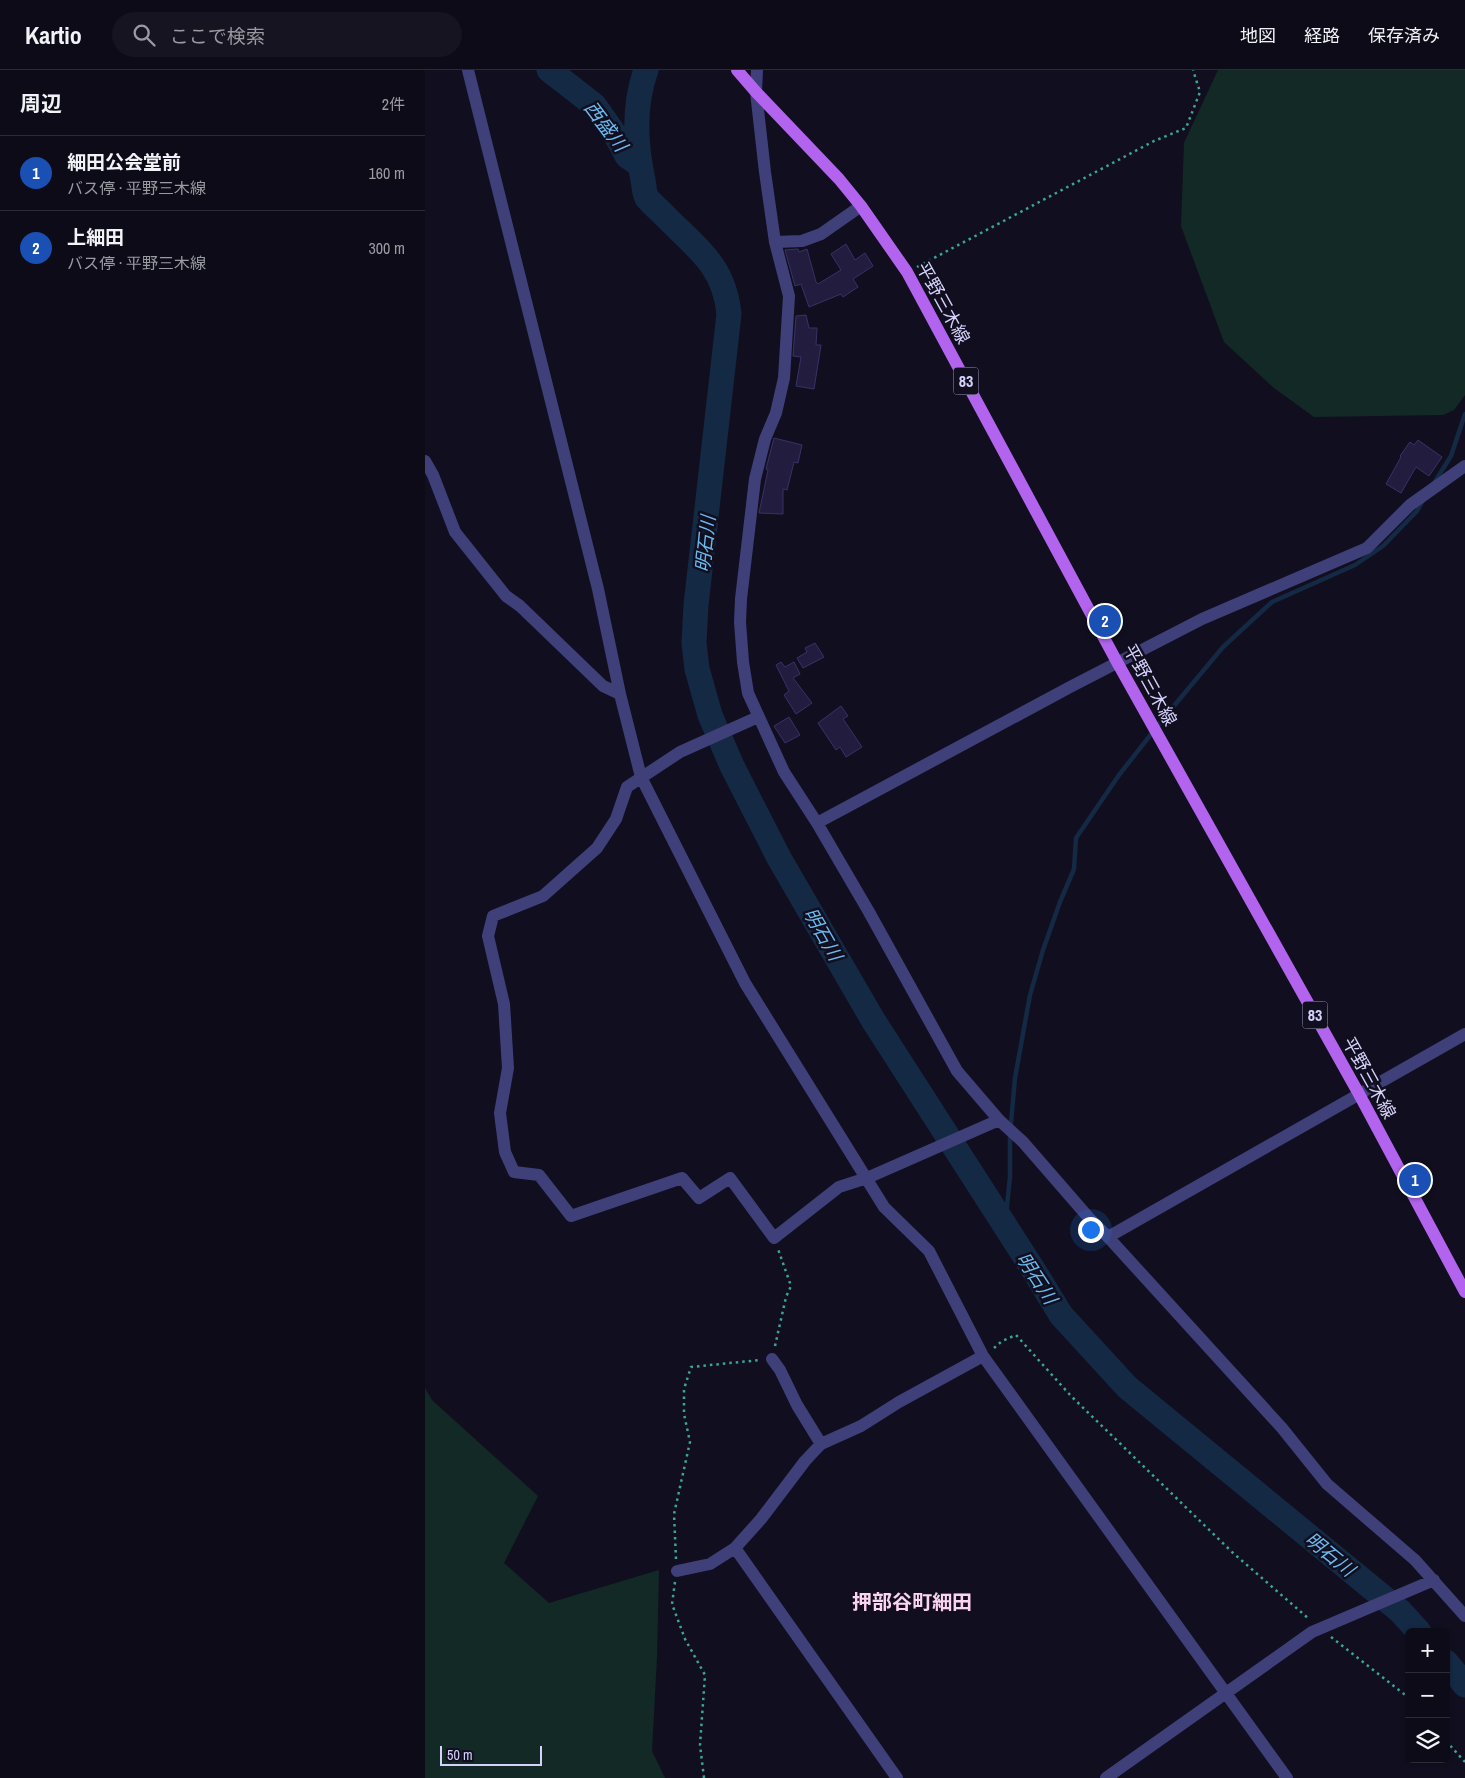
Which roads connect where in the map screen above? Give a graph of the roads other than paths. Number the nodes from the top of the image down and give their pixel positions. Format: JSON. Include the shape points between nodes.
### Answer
{"nodes":[{"id":1,"x":468,"y":70,"type":"edge"},
{"id":2,"x":737,"y":70,"type":"edge"},
{"id":3,"x":757,"y":70,"type":"edge"},
{"id":4,"x":756,"y":92,"type":"junction"},
{"id":5,"x":861,"y":206,"type":"junction"},
{"id":6,"x":775,"y":242,"type":"junction"},
{"id":7,"x":425,"y":461,"type":"edge"},
{"id":8,"x":1465,"y":466,"type":"edge"},
{"id":9,"x":1117,"y":662,"type":"junction"},
{"id":10,"x":620,"y":694,"type":"junction"},
{"id":11,"x":758,"y":717,"type":"junction"},
{"id":12,"x":641,"y":777,"type":"junction"},
{"id":13,"x":817,"y":823,"type":"junction"},
{"id":14,"x":1465,"y":1034,"type":"edge"},
{"id":15,"x":1359,"y":1094,"type":"junction"},
{"id":16,"x":999,"y":1120,"type":"junction"},
{"id":17,"x":867,"y":1178,"type":"junction"},
{"id":18,"x":1108,"y":1237,"type":"junction"},
{"id":19,"x":1465,"y":1292,"type":"edge"},
{"id":20,"x":983,"y":1356,"type":"junction"},
{"id":21,"x":772,"y":1359,"type":"road end"},
{"id":22,"x":821,"y":1444,"type":"junction"},
{"id":23,"x":735,"y":1548,"type":"junction"},
{"id":24,"x":677,"y":1571,"type":"road end"},
{"id":25,"x":1434,"y":1580,"type":"junction"},
{"id":26,"x":1465,"y":1616,"type":"edge"},
{"id":27,"x":1227,"y":1693,"type":"junction"},
{"id":28,"x":897,"y":1778,"type":"edge"},
{"id":29,"x":1106,"y":1778,"type":"edge"},
{"id":30,"x":1287,"y":1778,"type":"edge"}],
"edges":[{"from":1,"to":10,"type":"street","via":[[598,589]]},
{"from":2,"to":4,"type":"main road","name":"平野三木線","number":"83"},
{"from":3,"to":4,"type":"street"},
{"from":4,"to":5,"type":"main road","name":"平野三木線","number":"83"},
{"from":4,"to":6,"type":"street"},
{"from":5,"to":6,"type":"street","via":[[821,234],[802,241]]},
{"from":5,"to":9,"type":"main road","name":"平野三木線","number":"83","via":[[907,272]]},
{"from":6,"to":11,"type":"street","via":[[789,296],[784,378],[755,479],[740,622],[748,693]]},
{"from":7,"to":10,"type":"street","via":[[455,532],[506,596],[603,686]]},
{"from":8,"to":9,"type":"street","via":[[1410,505],[1367,548],[1202,619]]},
{"from":9,"to":13,"type":"street"},
{"from":9,"to":15,"type":"main road","name":"平野三木線","number":"83"},
{"from":10,"to":12,"type":"street"},
{"from":11,"to":12,"type":"street","via":[[680,752]]},
{"from":11,"to":13,"type":"street","via":[[784,772]]},
{"from":12,"to":17,"type":"street","via":[[745,983]]},
{"from":12,"to":17,"type":"street","via":[[627,787],[616,819],[597,848],[543,896],[493,916],[488,936],[504,1004],[508,1068],[499,1113],[505,1152],[514,1172],[539,1176],[571,1216],[682,1178],[699,1198],[730,1178],[775,1238],[839,1187]]},
{"from":13,"to":16,"type":"street","via":[[957,1071]]},
{"from":14,"to":15,"type":"street"},
{"from":15,"to":18,"type":"street"},
{"from":15,"to":19,"type":"main road","name":"平野三木線","number":"83"},
{"from":16,"to":17,"type":"street"},
{"from":16,"to":18,"type":"street","via":[[1023,1142]]},
{"from":17,"to":20,"type":"street","via":[[884,1207],[929,1251]]},
{"from":18,"to":25,"type":"street","via":[[1282,1428],[1327,1484]]},
{"from":20,"to":22,"type":"street","via":[[861,1426]]},
{"from":20,"to":27,"type":"street"},
{"from":21,"to":22,"type":"street"},
{"from":22,"to":23,"type":"street"},
{"from":23,"to":24,"type":"street","via":[[710,1564]]},
{"from":23,"to":28,"type":"street"},
{"from":25,"to":26,"type":"street"},
{"from":25,"to":27,"type":"street","via":[[1312,1632]]},
{"from":27,"to":29,"type":"street"},
{"from":27,"to":30,"type":"street"}]}
